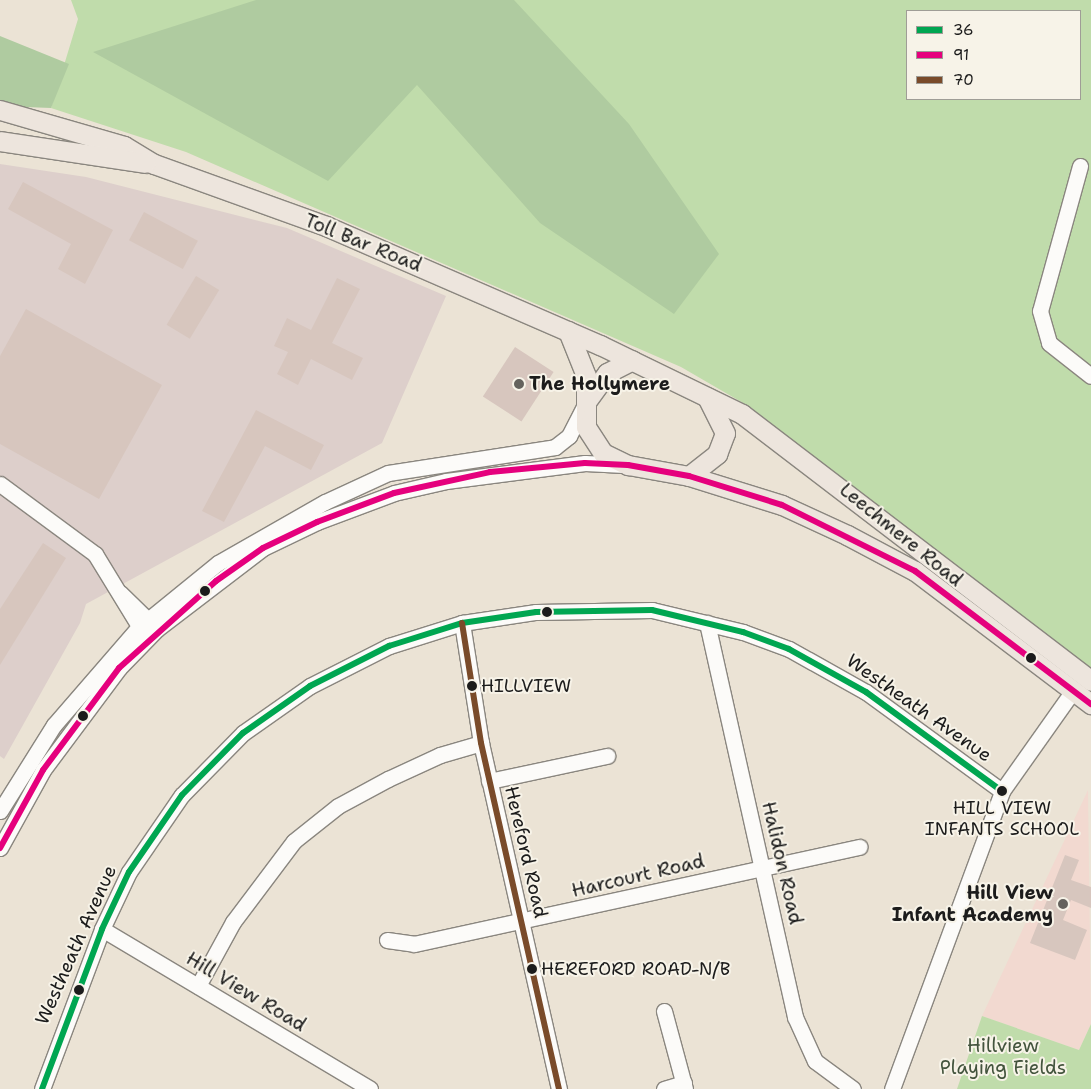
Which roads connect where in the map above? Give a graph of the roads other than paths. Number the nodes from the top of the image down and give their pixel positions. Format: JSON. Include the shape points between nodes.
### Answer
{"nodes":[{"id":1,"x":0,"y":110,"type":"edge"},
{"id":2,"x":0,"y":141,"type":"edge"},
{"id":3,"x":154,"y":164,"type":"junction"},
{"id":4,"x":1080,"y":166,"type":"dead end"},
{"id":5,"x":568,"y":331,"type":"junction"},
{"id":6,"x":600,"y":345,"type":"joint"},
{"id":7,"x":632,"y":360,"type":"junction"},
{"id":8,"x":1091,"y":376,"type":"edge"},
{"id":9,"x":707,"y":396,"type":"junction"},
{"id":10,"x":583,"y":408,"type":"junction"},
{"id":11,"x":628,"y":465,"type":"junction"},
{"id":12,"x":689,"y":476,"type":"junction"},
{"id":13,"x":0,"y":484,"type":"edge"},
{"id":14,"x":462,"y":623,"type":"junction"},
{"id":15,"x":708,"y":623,"type":"junction"},
{"id":16,"x":148,"y":629,"type":"junction"},
{"id":17,"x":1087,"y":678,"type":"edge"},
{"id":18,"x":1072,"y":692,"type":"junction"},
{"id":19,"x":1091,"y":704,"type":"edge"},
{"id":20,"x":481,"y":743,"type":"junction"},
{"id":21,"x":607,"y":756,"type":"dead end"},
{"id":22,"x":489,"y":781,"type":"junction"},
{"id":23,"x":1002,"y":791,"type":"junction"},
{"id":24,"x":0,"y":811,"type":"edge"},
{"id":25,"x":860,"y":847,"type":"dead end"},
{"id":26,"x":0,"y":848,"type":"edge"},
{"id":27,"x":763,"y":868,"type":"junction"},
{"id":28,"x":521,"y":922,"type":"junction"},
{"id":29,"x":102,"y":929,"type":"junction"},
{"id":30,"x":387,"y":940,"type":"dead end"},
{"id":31,"x":198,"y":986,"type":"junction"},
{"id":32,"x":664,"y":1011,"type":"dead end"},
{"id":33,"x":684,"y":1086,"type":"edge"},
{"id":34,"x":42,"y":1089,"type":"edge"},
{"id":35,"x":370,"y":1089,"type":"edge"},
{"id":36,"x":558,"y":1089,"type":"edge"},
{"id":37,"x":664,"y":1089,"type":"edge"},
{"id":38,"x":853,"y":1089,"type":"edge"},
{"id":39,"x":892,"y":1089,"type":"edge"}],
"edges":[{"from":1,"to":3,"type":"main road","name":"Toll Bar Road","via":[[124,146]]},
{"from":2,"to":3,"type":"main road","name":"Toll Bar Road"},
{"from":3,"to":5,"type":"main road","name":"Toll Bar Road","via":[[326,226]]},
{"from":4,"to":8,"type":"street","via":[[1040,311],[1049,343]]},
{"from":5,"to":6,"type":"main road","name":"Toll Bar Road"},
{"from":5,"to":10,"type":"main road","via":[[586,376]]},
{"from":6,"to":7,"type":"main road","name":"Leechmere Road"},
{"from":7,"to":9,"type":"main road","name":"Leechmere Road"},
{"from":7,"to":10,"type":"main road","name":"Leechmere Road","via":[[606,373]]},
{"from":9,"to":12,"type":"main road","via":[[725,433],[717,454]]},
{"from":9,"to":17,"type":"main road","name":"Leechmere Road","via":[[742,414],[839,485],[931,561]]},
{"from":10,"to":11,"type":"main road","via":[[590,435],[603,453]]},
{"from":10,"to":16,"type":"street","name":"Leechmere Road","via":[[569,436],[555,447],[388,473],[324,502],[218,562]]},
{"from":11,"to":12,"type":"main road","name":"Leechmere Road"},
{"from":11,"to":16,"type":"street","name":"Leechmere Road","via":[[585,463],[490,472],[394,493],[317,522],[263,548]]},
{"from":12,"to":18,"type":"main road","name":"Leechmere Road","via":[[782,506],[915,571]]},
{"from":13,"to":16,"type":"street","via":[[95,554],[118,592]]},
{"from":14,"to":15,"type":"street","name":"Westheath Avenue","via":[[536,612],[652,610]]},
{"from":14,"to":20,"type":"street","name":"Hereford Road"},
{"from":14,"to":29,"type":"street","name":"Westheath Avenue","via":[[350,664],[243,733],[182,795],[156,831],[129,872]]},
{"from":15,"to":23,"type":"street","name":"Westheath Avenue","via":[[771,642],[829,670]]},
{"from":15,"to":27,"type":"street","name":"Halidon Road"},
{"from":16,"to":24,"type":"street","name":"Leechmere Road","via":[[54,725]]},
{"from":16,"to":26,"type":"street","name":"Leechmere Road","via":[[43,770]]},
{"from":17,"to":18,"type":"main road"},
{"from":18,"to":19,"type":"main road","name":"Leechmere Road"},
{"from":18,"to":23,"type":"street"},
{"from":20,"to":22,"type":"street","name":"Hereford Road"},
{"from":20,"to":31,"type":"street","via":[[440,755],[338,806],[294,841],[233,922]]},
{"from":21,"to":22,"type":"street"},
{"from":22,"to":28,"type":"street","name":"Hereford Road"},
{"from":23,"to":39,"type":"street"},
{"from":25,"to":27,"type":"street","name":"Harcourt Road"},
{"from":27,"to":28,"type":"street","name":"Harcourt Road"},
{"from":27,"to":38,"type":"street","name":"Halidon Road","via":[[805,1042],[832,1078]]},
{"from":28,"to":30,"type":"street","name":"Harcourt Road","via":[[414,944]]},
{"from":28,"to":36,"type":"street","name":"Hereford Road"},
{"from":29,"to":31,"type":"street","name":"Hill View Road"},
{"from":29,"to":34,"type":"street","name":"Westheath Avenue"},
{"from":31,"to":35,"type":"street","name":"Hill View Road"},
{"from":32,"to":33,"type":"street"},
{"from":33,"to":37,"type":"street"}]}
